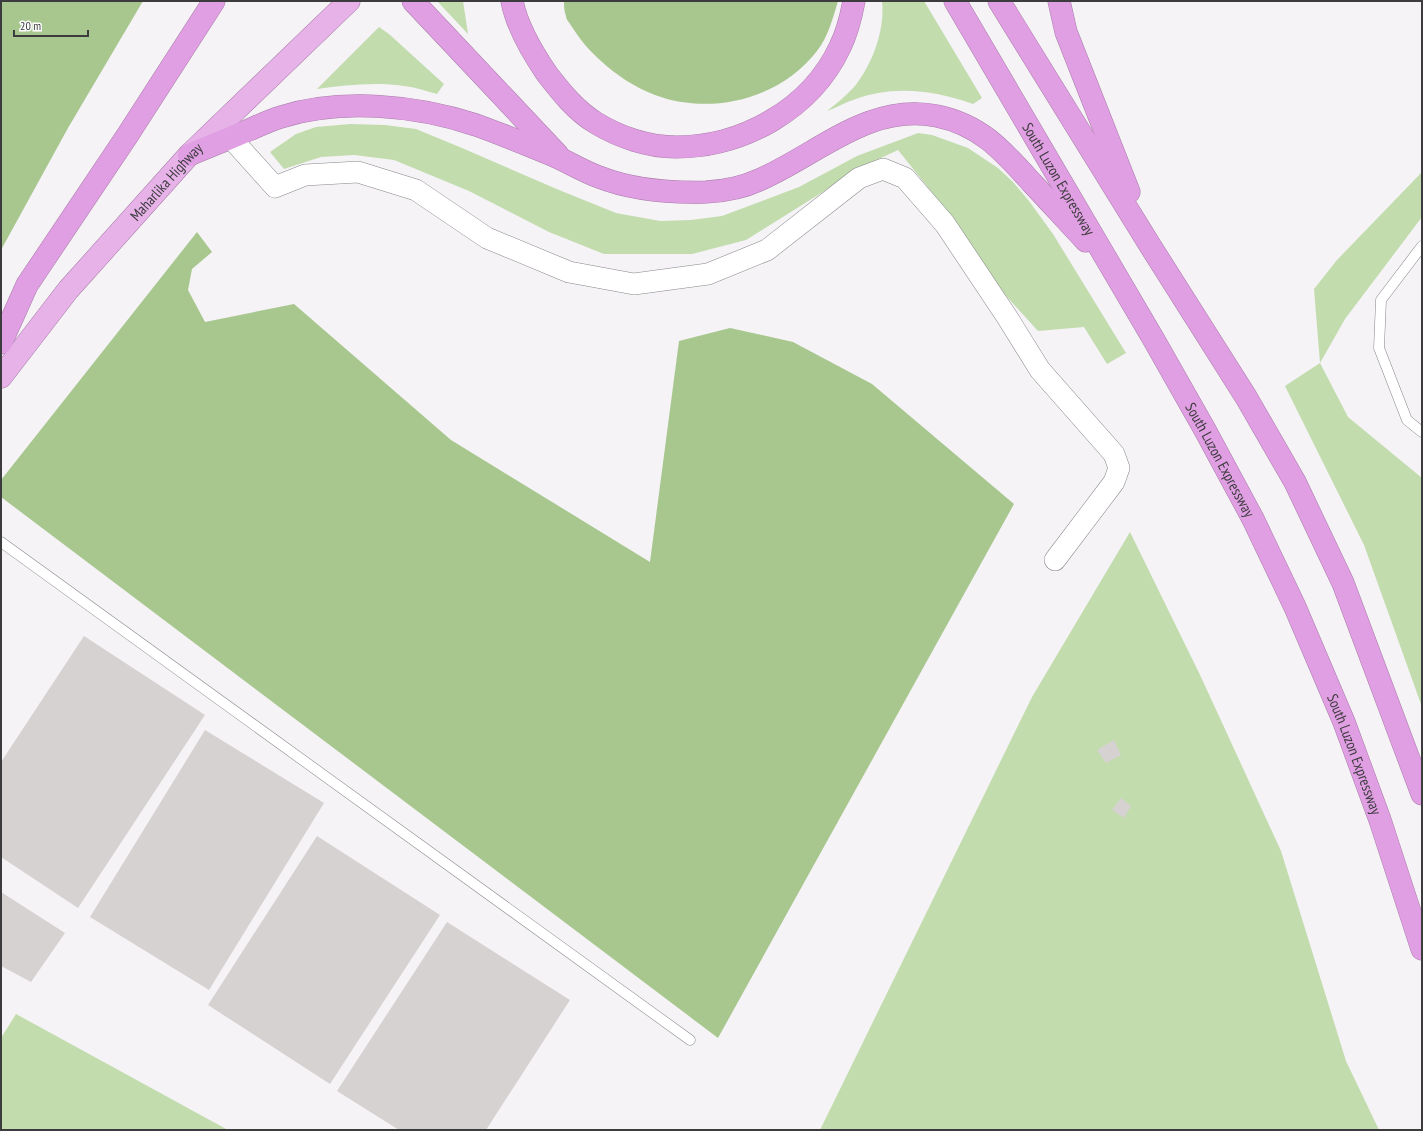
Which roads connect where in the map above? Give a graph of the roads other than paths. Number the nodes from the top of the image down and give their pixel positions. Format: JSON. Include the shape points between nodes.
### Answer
{"nodes":[{"id":1,"x":214,"y":1,"type":"edge"},
{"id":2,"x":349,"y":1,"type":"edge"},
{"id":3,"x":413,"y":1,"type":"edge"},
{"id":4,"x":512,"y":1,"type":"edge"},
{"id":5,"x":854,"y":1,"type":"edge"},
{"id":6,"x":955,"y":1,"type":"edge"},
{"id":7,"x":999,"y":1,"type":"edge"},
{"id":8,"x":1059,"y":1,"type":"edge"},
{"id":9,"x":231,"y":138,"type":"junction"},
{"id":10,"x":189,"y":155,"type":"junction"},
{"id":11,"x":561,"y":158,"type":"junction"},
{"id":12,"x":1422,"y":246,"type":"edge"},
{"id":13,"x":1151,"y":247,"type":"junction"},
{"id":14,"x":1114,"y":271,"type":"junction"},
{"id":15,"x":1,"y":342,"type":"edge"},
{"id":16,"x":1,"y":377,"type":"edge"},
{"id":17,"x":1422,"y":432,"type":"edge"},
{"id":18,"x":1,"y":542,"type":"edge"},
{"id":19,"x":1055,"y":560,"type":"dead end"},
{"id":20,"x":1422,"y":794,"type":"edge"},
{"id":21,"x":1422,"y":949,"type":"edge"},
{"id":22,"x":690,"y":1040,"type":"dead end"}],
"edges":[{"from":1,"to":15,"type":"highway","via":[[27,285]]},
{"from":2,"to":10,"type":"highway","name":"Maharlika Highway"},
{"from":3,"to":11,"type":"highway"},
{"from":4,"to":5,"type":"highway","via":[[518,22],[532,51],[556,86],[580,110],[594,122],[623,136],[675,148],[708,145],[740,136],[768,124],[792,106],[813,87],[834,58],[845,36]]},
{"from":6,"to":14,"type":"highway","name":"South Luzon Expressway"},
{"from":7,"to":13,"type":"highway"},
{"from":8,"to":13,"type":"highway","via":[[1074,52]]},
{"from":9,"to":10,"type":"highway"},
{"from":9,"to":11,"type":"highway","via":[[279,117],[303,111],[325,107],[391,107],[474,125]]},
{"from":9,"to":19,"type":"street","via":[[275,187],[305,175],[358,172],[416,190],[487,238],[570,272],[634,284],[708,274],[767,250],[859,178],[883,169],[905,178],[945,224],[1040,370],[1114,454],[1119,468],[1114,482]]},
{"from":10,"to":16,"type":"highway","name":"Maharlika Highway","via":[[68,290]]},
{"from":11,"to":14,"type":"highway","via":[[580,170],[602,179],[632,186],[675,192],[729,190],[759,181],[846,132],[871,121],[894,115],[933,115],[951,119],[968,127],[1000,148]]},
{"from":12,"to":17,"type":"lane","via":[[1381,300],[1379,348],[1407,420]]},
{"from":13,"to":20,"type":"highway","via":[[1246,397],[1295,482],[1343,583]]},
{"from":14,"to":21,"type":"highway","name":"South Luzon Expressway","via":[[1254,519],[1295,607],[1380,820]]},
{"from":18,"to":22,"type":"lane"}]}
